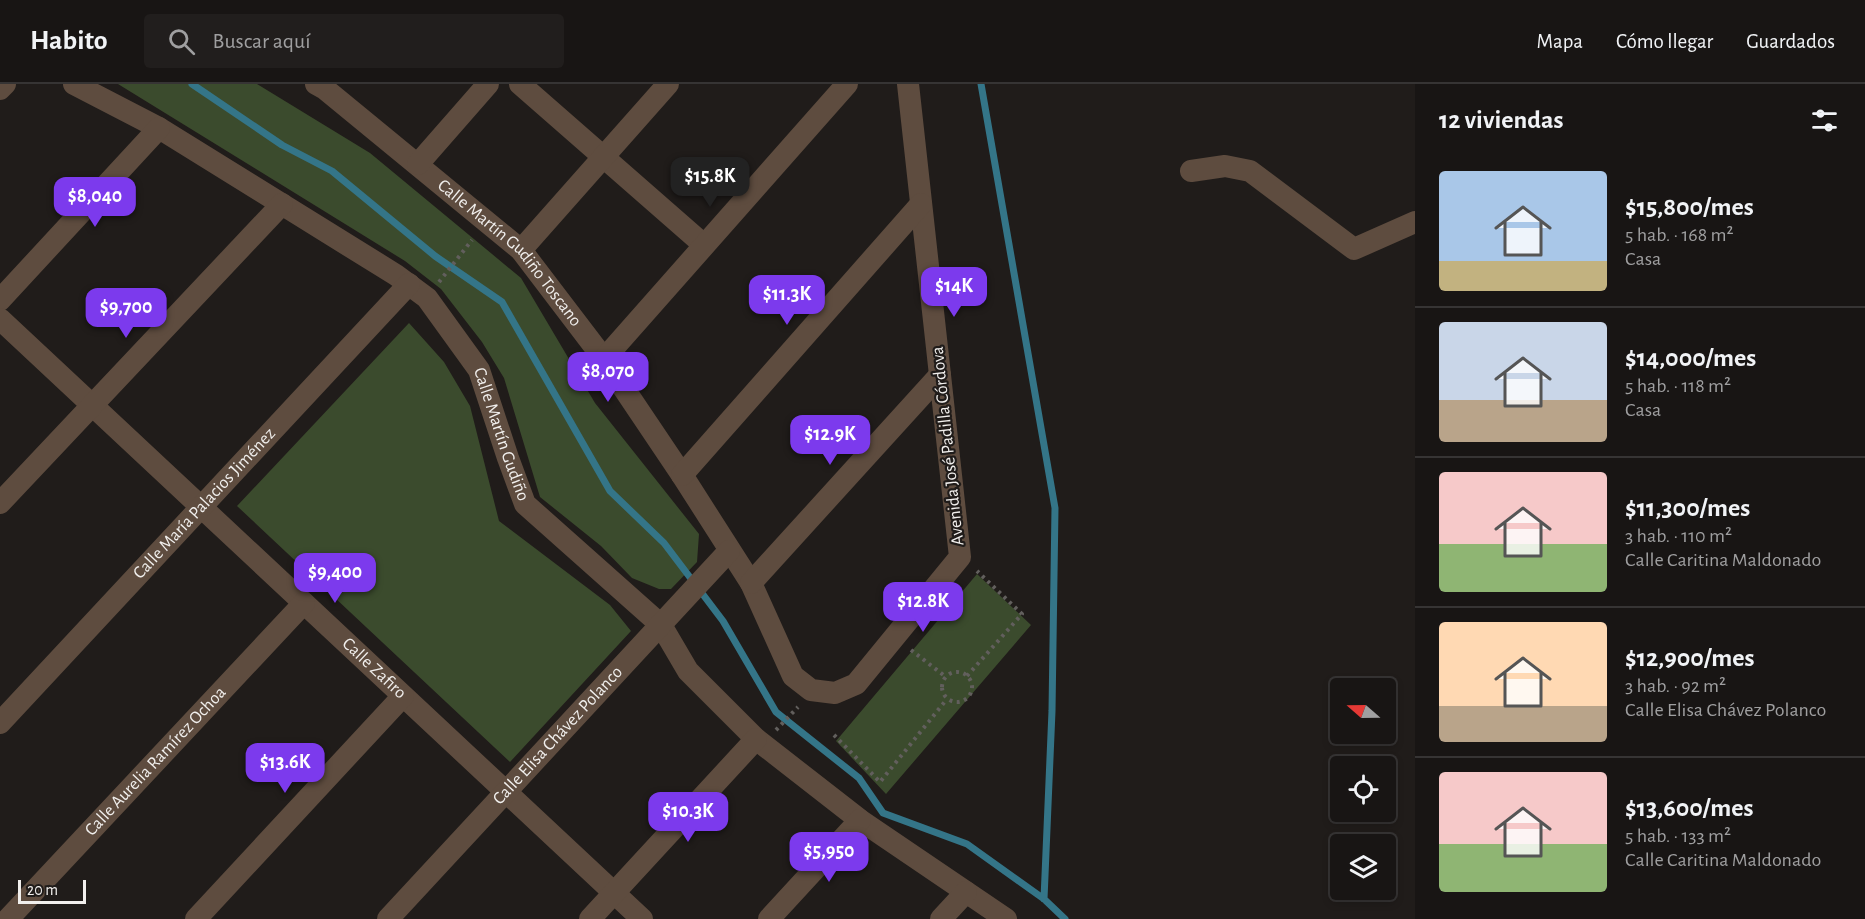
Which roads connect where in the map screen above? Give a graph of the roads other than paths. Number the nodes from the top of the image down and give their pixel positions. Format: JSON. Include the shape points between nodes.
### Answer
{"nodes":[{"id":1,"x":5,"y":84,"type":"edge"},
{"id":2,"x":74,"y":84,"type":"edge"},
{"id":3,"x":488,"y":84,"type":"edge"},
{"id":4,"x":520,"y":84,"type":"edge"},
{"id":5,"x":668,"y":84,"type":"edge"},
{"id":6,"x":847,"y":84,"type":"edge"},
{"id":7,"x":908,"y":84,"type":"edge"},
{"id":8,"x":324,"y":86,"type":"edge"},
{"id":9,"x":0,"y":89,"type":"edge"},
{"id":10,"x":159,"y":128,"type":"junction"},
{"id":11,"x":604,"y":158,"type":"junction"},
{"id":12,"x":418,"y":164,"type":"junction"},
{"id":13,"x":1191,"y":171,"type":"dead end"},
{"id":14,"x":282,"y":204,"type":"junction"},
{"id":15,"x":921,"y":204,"type":"junction"},
{"id":16,"x":1415,"y":222,"type":"edge"},
{"id":17,"x":704,"y":245,"type":"junction"},
{"id":18,"x":521,"y":250,"type":"junction"},
{"id":19,"x":409,"y":284,"type":"junction"},
{"id":20,"x":0,"y":300,"type":"edge"},
{"id":21,"x":0,"y":320,"type":"edge"},
{"id":22,"x":603,"y":359,"type":"junction"},
{"id":23,"x":940,"y":375,"type":"junction"},
{"id":24,"x":92,"y":405,"type":"junction"},
{"id":25,"x":682,"y":475,"type":"junction"},
{"id":26,"x":0,"y":503,"type":"edge"},
{"id":27,"x":201,"y":507,"type":"junction"},
{"id":28,"x":729,"y":551,"type":"junction"},
{"id":29,"x":751,"y":583,"type":"junction"},
{"id":30,"x":304,"y":603,"type":"junction"},
{"id":31,"x":661,"y":625,"type":"junction"},
{"id":32,"x":856,"y":684,"type":"joint"},
{"id":33,"x":403,"y":696,"type":"junction"},
{"id":34,"x":0,"y":723,"type":"edge"},
{"id":35,"x":766,"y":735,"type":"junction"},
{"id":36,"x":506,"y":792,"type":"junction"},
{"id":37,"x":860,"y":820,"type":"junction"},
{"id":38,"x":966,"y":892,"type":"junction"},
{"id":39,"x":614,"y":893,"type":"junction"},
{"id":40,"x":8,"y":919,"type":"edge"},
{"id":41,"x":196,"y":919,"type":"edge"},
{"id":42,"x":388,"y":919,"type":"edge"},
{"id":43,"x":590,"y":919,"type":"edge"},
{"id":44,"x":642,"y":919,"type":"edge"},
{"id":45,"x":769,"y":919,"type":"edge"},
{"id":46,"x":941,"y":919,"type":"edge"},
{"id":47,"x":1006,"y":919,"type":"edge"}],
"edges":[{"from":1,"to":9,"type":"street"},
{"from":2,"to":10,"type":"street","name":"Calle Martín Gudiño"},
{"from":3,"to":12,"type":"street"},
{"from":4,"to":11,"type":"street"},
{"from":5,"to":11,"type":"street"},
{"from":6,"to":17,"type":"street"},
{"from":7,"to":15,"type":"street","name":"Avenida José Padilla Córdova"},
{"from":8,"to":12,"type":"street","name":"Calle Martín Gudiño Toscano"},
{"from":10,"to":14,"type":"street","name":"Calle Martín Gudiño"},
{"from":10,"to":20,"type":"street"},
{"from":11,"to":17,"type":"street"},
{"from":11,"to":18,"type":"street"},
{"from":12,"to":18,"type":"street","name":"Calle Martín Gudiño Toscano"},
{"from":13,"to":16,"type":"street","via":[[1224,166],[1250,171],[1354,249]]},
{"from":14,"to":19,"type":"street","name":"Calle Martín Gudiño"},
{"from":14,"to":24,"type":"street"},
{"from":15,"to":23,"type":"street","name":"Avenida José Padilla Córdova"},
{"from":15,"to":25,"type":"street"},
{"from":17,"to":22,"type":"street"},
{"from":18,"to":22,"type":"street","name":"Calle Martín Gudiño Toscano"},
{"from":19,"to":27,"type":"street","name":"Calle María Palacios Jiménez"},
{"from":19,"to":31,"type":"street","name":"Calle Martín Gudiño","via":[[427,298],[479,370],[525,504]]},
{"from":21,"to":24,"type":"street","name":"Calle Zafiro"},
{"from":22,"to":25,"type":"street","name":"Calle Martín Gudiño Toscano"},
{"from":23,"to":29,"type":"street"},
{"from":23,"to":32,"type":"street","name":"Avenida José Padilla Córdova","via":[[968,564]]},
{"from":24,"to":26,"type":"street"},
{"from":24,"to":27,"type":"street","name":"Calle Zafiro"},
{"from":25,"to":28,"type":"street","name":"Calle Martín Gudiño Toscano"},
{"from":27,"to":30,"type":"street","name":"Calle Zafiro"},
{"from":27,"to":34,"type":"street","name":"Calle María Palacios Jiménez"},
{"from":28,"to":29,"type":"street","name":"Calle Martín Gudiño Toscano"},
{"from":28,"to":31,"type":"street","name":"Calle Elisa Chávez Polanco"},
{"from":29,"to":32,"type":"street","name":"Calle Martín Gudiño Toscano","via":[[793,676],[811,690],[835,693]]},
{"from":30,"to":33,"type":"street","name":"Calle Zafiro"},
{"from":30,"to":40,"type":"street","name":"Calle Aurelia Ramírez Ochoa"},
{"from":31,"to":35,"type":"street","name":"Calle Martín Gudiño","via":[[688,671]]},
{"from":31,"to":36,"type":"street","name":"Calle Elisa Chávez Polanco"},
{"from":33,"to":36,"type":"street","name":"Calle Zafiro"},
{"from":33,"to":41,"type":"street"},
{"from":35,"to":37,"type":"street","name":"Calle Martín Gudiño"},
{"from":35,"to":39,"type":"street"},
{"from":36,"to":39,"type":"street","name":"Calle Zafiro"},
{"from":36,"to":42,"type":"street","name":"Calle Elisa Chávez Polanco"},
{"from":37,"to":38,"type":"street","name":"Calle Martín Gudiño"},
{"from":37,"to":45,"type":"street"},
{"from":38,"to":46,"type":"street"},
{"from":38,"to":47,"type":"street","name":"Calle Martín Gudiño"},
{"from":39,"to":43,"type":"street"},
{"from":39,"to":44,"type":"street","name":"Calle Zafiro"}]}
